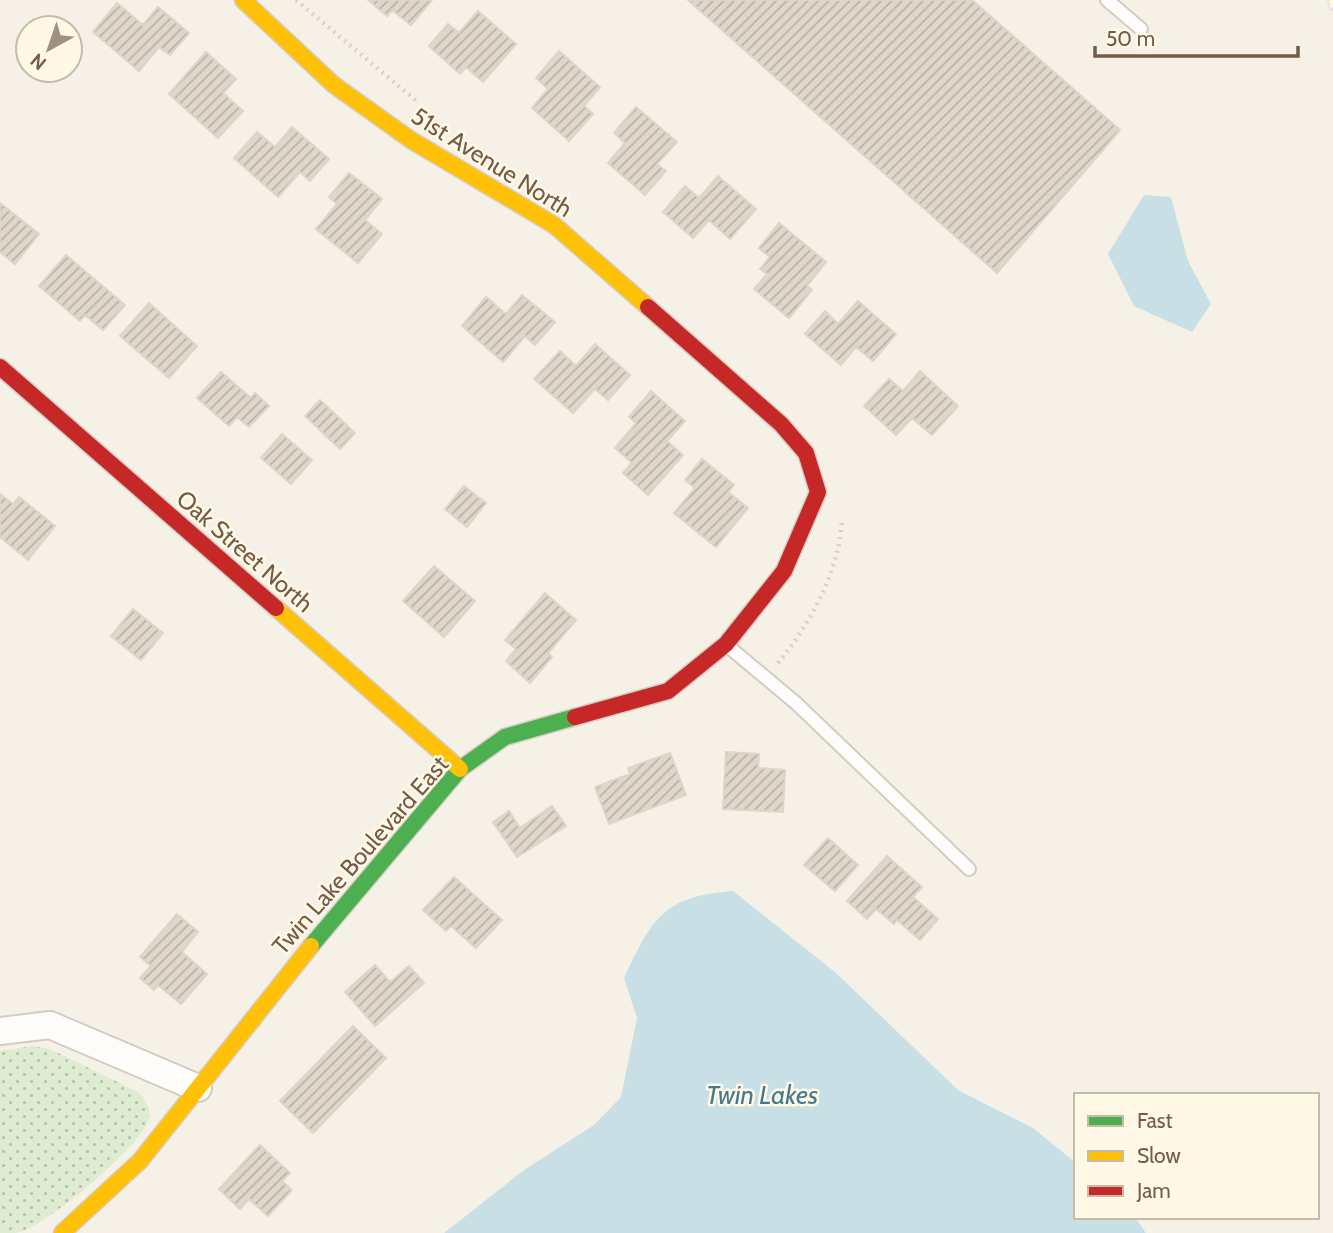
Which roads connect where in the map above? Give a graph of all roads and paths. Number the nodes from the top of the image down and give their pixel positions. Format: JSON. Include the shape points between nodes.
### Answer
{"nodes":[{"id":1,"x":243,"y":0,"type":"edge"},
{"id":2,"x":1107,"y":0,"type":"edge"},
{"id":3,"x":1141,"y":29,"type":"dead end"},
{"id":4,"x":0,"y":367,"type":"edge"},
{"id":5,"x":818,"y":492,"type":"joint"},
{"id":6,"x":726,"y":644,"type":"junction"},
{"id":7,"x":460,"y":769,"type":"junction"},
{"id":8,"x":970,"y":869,"type":"dead end"},
{"id":9,"x":0,"y":1031,"type":"edge"},
{"id":10,"x":198,"y":1088,"type":"junction"},
{"id":11,"x":62,"y":1233,"type":"edge"}],
"edges":[{"from":1,"to":5,"type":"street","name":"51st Avenue North","via":[[334,85],[411,140],[554,225],[781,424],[806,453]]},
{"from":2,"to":3,"type":"lane"},
{"from":4,"to":7,"type":"street","name":"Oak Street North"},
{"from":5,"to":6,"type":"street","name":"Twin Lake Boulevard East","via":[[784,571]]},
{"from":6,"to":7,"type":"street","name":"Twin Lake Boulevard East","via":[[668,691],[505,737]]},
{"from":6,"to":8,"type":"lane","via":[[797,704]]},
{"from":7,"to":10,"type":"street","name":"Twin Lake Boulevard East"},
{"from":9,"to":10,"type":"street","via":[[50,1025]]},
{"from":10,"to":11,"type":"street","name":"Twin Lake Boulevard East","via":[[140,1161]]}]}
